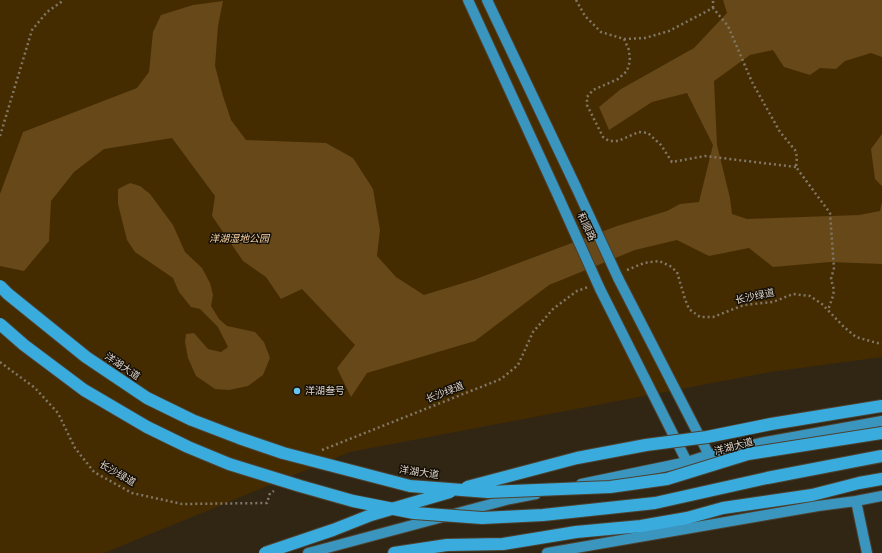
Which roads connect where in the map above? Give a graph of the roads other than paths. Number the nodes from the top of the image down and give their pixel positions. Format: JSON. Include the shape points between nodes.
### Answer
{"nodes":[{"id":1,"x":468,"y":0,"type":"edge"},
{"id":2,"x":487,"y":0,"type":"edge"},
{"id":3,"x":0,"y":286,"type":"edge"},
{"id":4,"x":0,"y":324,"type":"edge"},
{"id":5,"x":882,"y":406,"type":"edge"},
{"id":6,"x":882,"y":421,"type":"edge"},
{"id":7,"x":882,"y":433,"type":"edge"},
{"id":8,"x":709,"y":454,"type":"junction"},
{"id":9,"x":882,"y":456,"type":"edge"},
{"id":10,"x":687,"y":462,"type":"junction"},
{"id":11,"x":882,"y":479,"type":"edge"},
{"id":12,"x":881,"y":500,"type":"edge"},
{"id":13,"x":856,"y":501,"type":"junction"},
{"id":14,"x":503,"y":544,"type":"junction"},
{"id":15,"x":265,"y":553,"type":"edge"},
{"id":16,"x":308,"y":553,"type":"edge"},
{"id":17,"x":394,"y":553,"type":"edge"},
{"id":18,"x":467,"y":553,"type":"edge"},
{"id":19,"x":547,"y":553,"type":"edge"},
{"id":20,"x":868,"y":553,"type":"edge"}],
"edges":[{"from":1,"to":10,"type":"main road","name":"和顺路","bridge":true,"via":[[559,198],[596,287]]},
{"from":2,"to":8,"type":"main road","name":"和顺路","bridge":true,"via":[[576,187]]},
{"from":3,"to":7,"type":"highway","name":"洋湖大道","bridge":true,"via":[[86,357],[147,398],[192,420],[282,453],[410,486],[488,492],[610,487],[667,479],[748,454]]},
{"from":4,"to":9,"type":"highway","bridge":true,"via":[[84,390],[147,427],[188,447],[229,464],[293,484],[353,501],[414,513],[482,518],[543,515],[655,503]]},
{"from":5,"to":15,"type":"highway","bridge":true,"via":[[577,458],[371,515]]},
{"from":6,"to":8,"type":"main road"},
{"from":8,"to":10,"type":"main road"},
{"from":10,"to":16,"type":"main road","via":[[510,500]]},
{"from":11,"to":14,"type":"highway","via":[[812,495],[723,508],[641,526],[576,532]]},
{"from":12,"to":13,"type":"main road"},
{"from":13,"to":19,"type":"main road"},
{"from":13,"to":20,"type":"main road"},
{"from":14,"to":17,"type":"highway","via":[[448,545]]},
{"from":14,"to":18,"type":"highway"}]}
